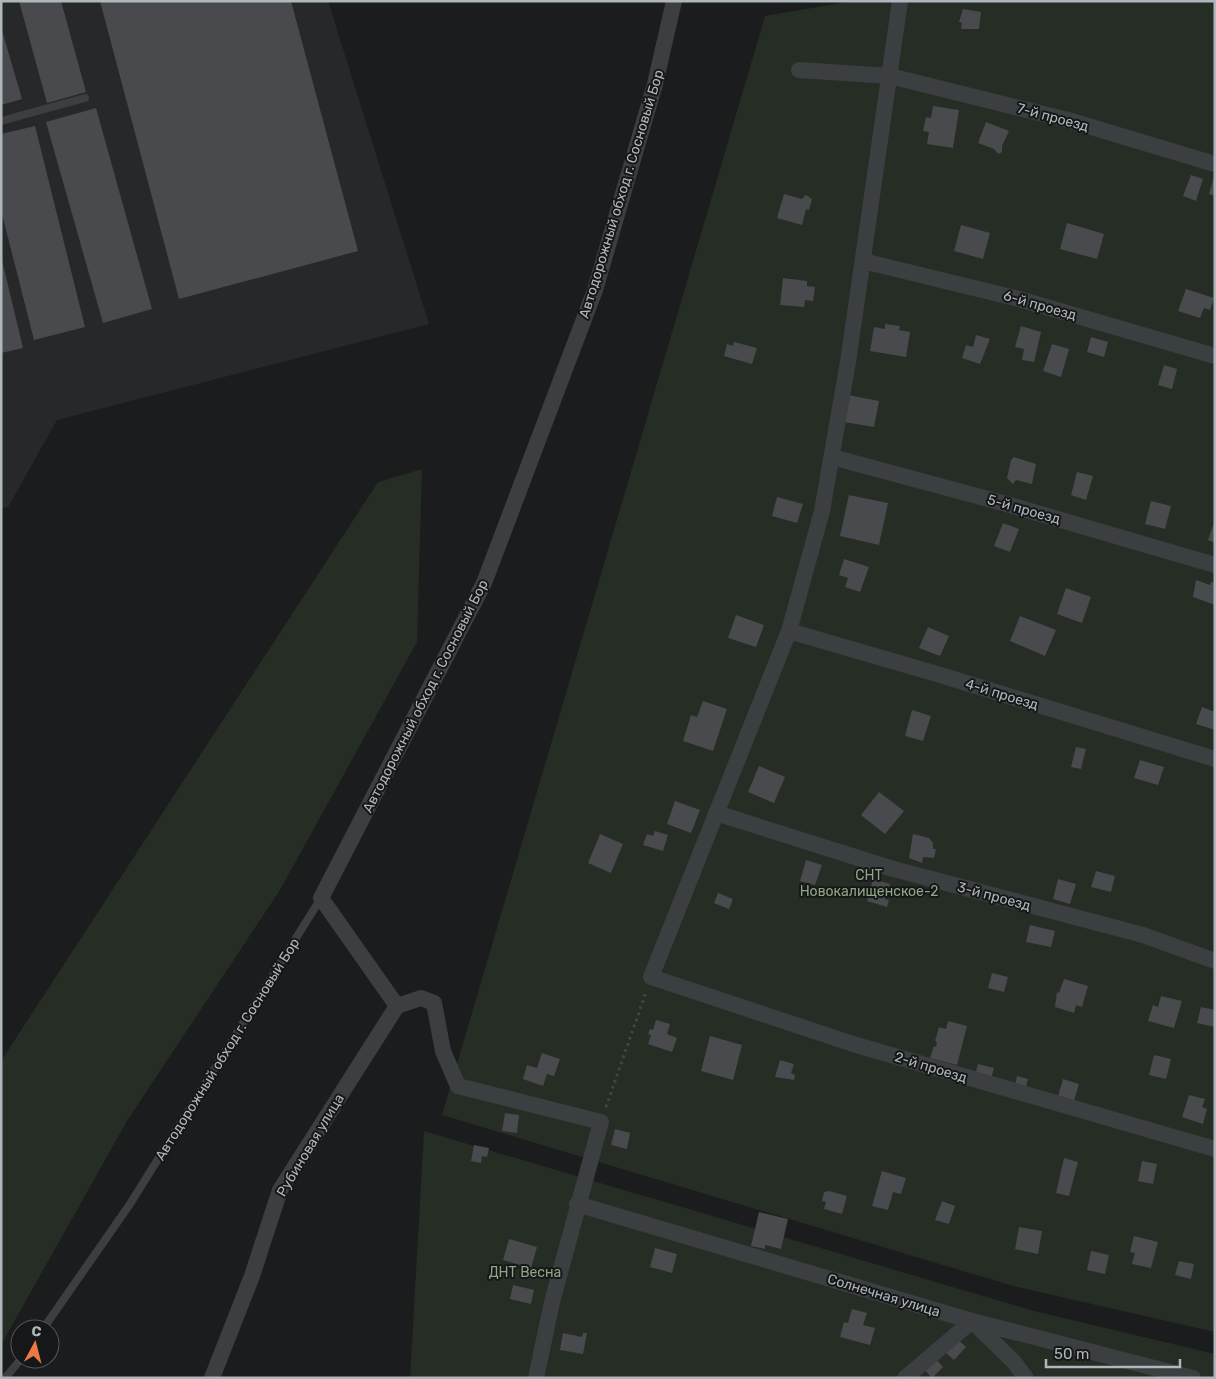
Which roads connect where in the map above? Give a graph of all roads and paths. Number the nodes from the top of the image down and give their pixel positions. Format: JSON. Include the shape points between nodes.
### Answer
{"nodes":[{"id":1,"x":674,"y":1,"type":"edge"},
{"id":2,"x":900,"y":1,"type":"edge"},
{"id":3,"x":799,"y":70,"type":"dead end"},
{"id":4,"x":890,"y":76,"type":"junction"},
{"id":5,"x":85,"y":98,"type":"dead end"},
{"id":6,"x":1,"y":121,"type":"edge"},
{"id":7,"x":1215,"y":164,"type":"edge"},
{"id":8,"x":863,"y":262,"type":"junction"},
{"id":9,"x":1215,"y":356,"type":"edge"},
{"id":10,"x":832,"y":457,"type":"junction"},
{"id":11,"x":1215,"y":565,"type":"edge"},
{"id":12,"x":789,"y":631,"type":"junction"},
{"id":13,"x":1215,"y":759,"type":"edge"},
{"id":14,"x":716,"y":813,"type":"junction"},
{"id":15,"x":321,"y":898,"type":"junction"},
{"id":16,"x":1215,"y":961,"type":"edge"},
{"id":17,"x":651,"y":977,"type":"junction"},
{"id":18,"x":397,"y":1006,"type":"junction"},
{"id":19,"x":601,"y":1122,"type":"junction"},
{"id":20,"x":1215,"y":1149,"type":"edge"},
{"id":21,"x":578,"y":1204,"type":"junction"},
{"id":22,"x":50,"y":1319,"type":"edge"},
{"id":23,"x":972,"y":1321,"type":"junction"},
{"id":24,"x":212,"y":1378,"type":"edge"},
{"id":25,"x":536,"y":1378,"type":"edge"},
{"id":26,"x":905,"y":1378,"type":"edge"},
{"id":27,"x":1026,"y":1378,"type":"edge"},
{"id":28,"x":1193,"y":1378,"type":"edge"}],
"edges":[{"from":1,"to":15,"type":"street","name":"Автодорожный обход г. Сосновый Бор","via":[[654,84],[595,290],[484,583]]},
{"from":2,"to":4,"type":"street"},
{"from":3,"to":4,"type":"street","name":"7-й проезд"},
{"from":4,"to":7,"type":"street","name":"7-й проезд","via":[[1068,120]]},
{"from":4,"to":8,"type":"street"},
{"from":5,"to":6,"type":"lane"},
{"from":8,"to":9,"type":"street","name":"6-й проезд","via":[[1019,299]]},
{"from":8,"to":10,"type":"street"},
{"from":10,"to":11,"type":"street","name":"5-й проезд"},
{"from":10,"to":12,"type":"street","via":[[822,510]]},
{"from":12,"to":13,"type":"street","name":"4-й проезд"},
{"from":12,"to":14,"type":"street"},
{"from":14,"to":16,"type":"street","name":"3-й проезд","via":[[890,868],[1143,936]]},
{"from":14,"to":17,"type":"street"},
{"from":15,"to":18,"type":"street"},
{"from":15,"to":22,"type":"lane","name":"Автодорожный обход г. Сосновый Бор","via":[[130,1204]]},
{"from":17,"to":19,"type":"path"},
{"from":17,"to":20,"type":"street","name":"2-й проезд","via":[[862,1047]]},
{"from":18,"to":19,"type":"street","via":[[421,998],[434,1003],[443,1051],[458,1086]]},
{"from":18,"to":24,"type":"street","name":"Рубиновая улица","via":[[280,1190],[252,1276]]},
{"from":19,"to":21,"type":"street"},
{"from":21,"to":23,"type":"street","name":"Солнечная улица"},
{"from":21,"to":25,"type":"street"},
{"from":23,"to":26,"type":"street"},
{"from":23,"to":27,"type":"street"},
{"from":23,"to":28,"type":"street","name":"Солнечная улица"}]}
